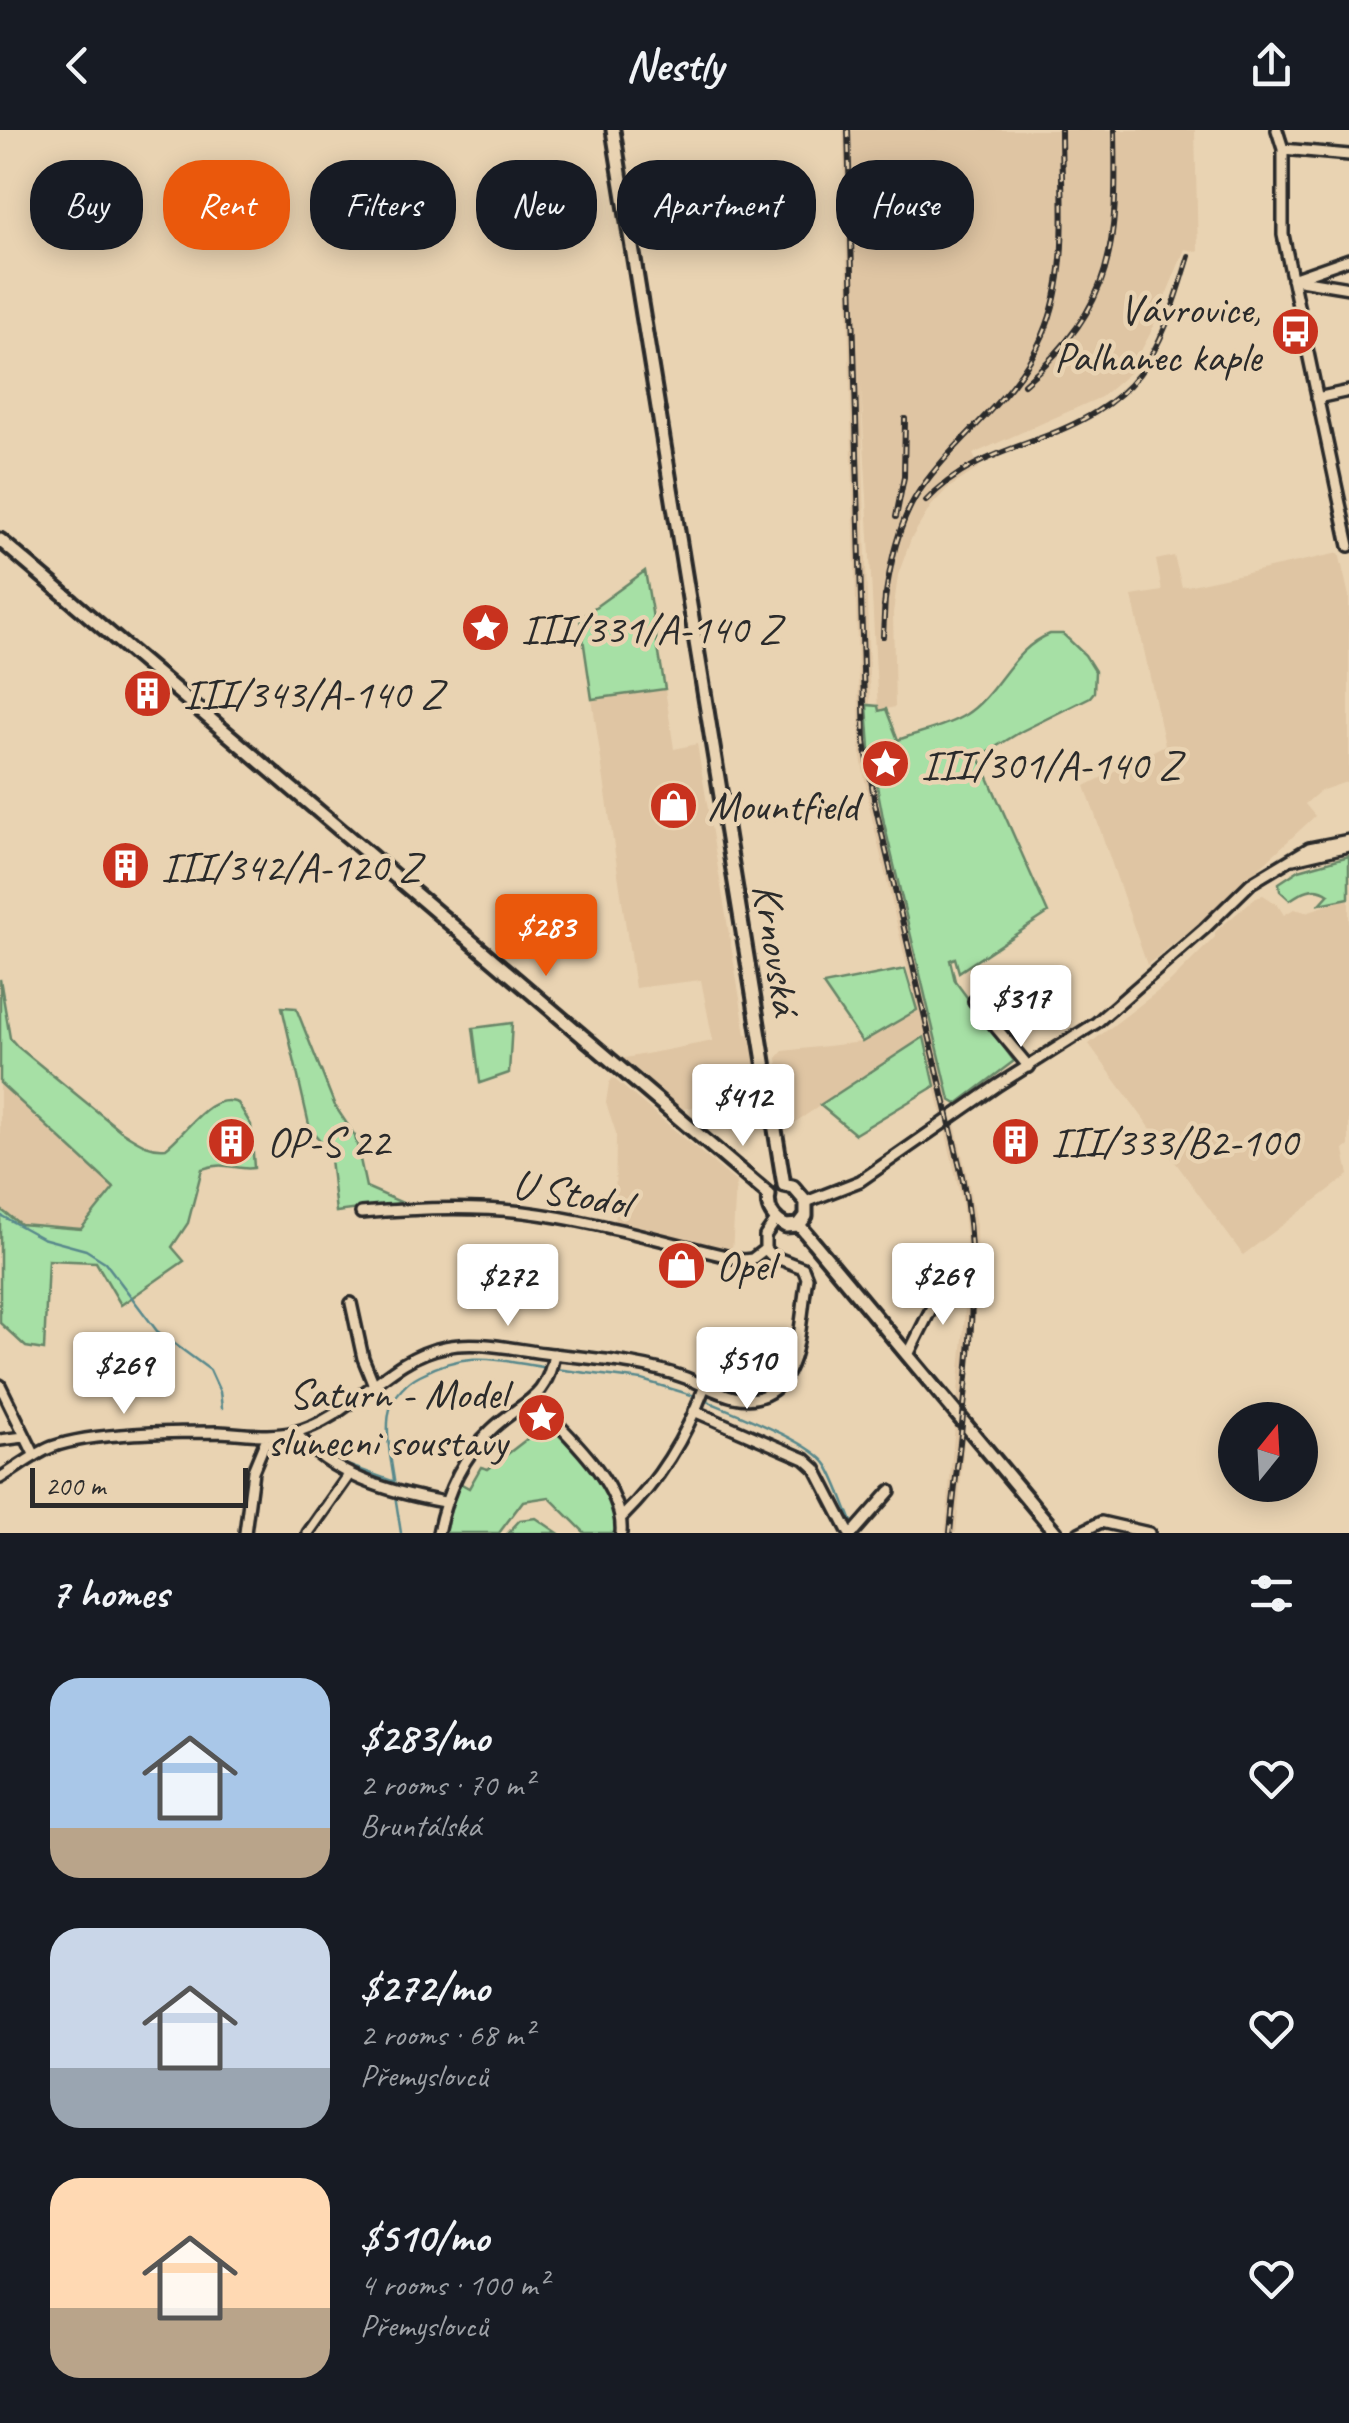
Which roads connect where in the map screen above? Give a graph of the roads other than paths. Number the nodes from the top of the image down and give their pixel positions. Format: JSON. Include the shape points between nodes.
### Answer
{"nodes":[{"id":1,"x":614,"y":130,"type":"edge"},
{"id":2,"x":1277,"y":130,"type":"edge"},
{"id":3,"x":1283,"y":150,"type":"junction"},
{"id":4,"x":1349,"y":155,"type":"edge"},
{"id":5,"x":1349,"y":259,"type":"edge"},
{"id":6,"x":1292,"y":279,"type":"junction"},
{"id":7,"x":1349,"y":288,"type":"edge"},
{"id":8,"x":1349,"y":392,"type":"edge"},
{"id":9,"x":1317,"y":398,"type":"junction"},
{"id":10,"x":0,"y":540,"type":"edge"},
{"id":11,"x":1349,"y":546,"type":"edge"},
{"id":12,"x":1349,"y":843,"type":"edge"},
{"id":13,"x":974,"y":1000,"type":"dead end"},
{"id":14,"x":1029,"y":1067,"type":"junction"},
{"id":15,"x":784,"y":1185,"type":"junction"},
{"id":16,"x":769,"y":1196,"type":"junction"},
{"id":17,"x":812,"y":1201,"type":"junction"},
{"id":18,"x":361,"y":1213,"type":"dead end"},
{"id":19,"x":776,"y":1220,"type":"junction"},
{"id":20,"x":798,"y":1225,"type":"junction"},
{"id":21,"x":765,"y":1249,"type":"junction"},
{"id":22,"x":944,"y":1283,"type":"dead end"},
{"id":23,"x":351,"y":1303,"type":"dead end"},
{"id":24,"x":908,"y":1355,"type":"junction"},
{"id":25,"x":553,"y":1358,"type":"junction"},
{"id":26,"x":0,"y":1385,"type":"edge"},
{"id":27,"x":374,"y":1385,"type":"junction"},
{"id":28,"x":704,"y":1389,"type":"junction"},
{"id":29,"x":532,"y":1398,"type":"junction"},
{"id":30,"x":696,"y":1408,"type":"junction"},
{"id":31,"x":295,"y":1432,"type":"junction"},
{"id":32,"x":268,"y":1435,"type":"junction"},
{"id":33,"x":24,"y":1438,"type":"junction"},
{"id":34,"x":0,"y":1440,"type":"edge"},
{"id":35,"x":36,"y":1456,"type":"junction"},
{"id":36,"x":349,"y":1474,"type":"junction"},
{"id":37,"x":0,"y":1478,"type":"edge"},
{"id":38,"x":890,"y":1491,"type":"dead end"},
{"id":39,"x":444,"y":1502,"type":"junction"},
{"id":40,"x":623,"y":1516,"type":"junction"},
{"id":41,"x":853,"y":1531,"type":"edge"},
{"id":42,"x":245,"y":1533,"type":"edge"},
{"id":43,"x":308,"y":1533,"type":"edge"},
{"id":44,"x":438,"y":1533,"type":"edge"},
{"id":45,"x":622,"y":1533,"type":"edge"},
{"id":46,"x":1056,"y":1533,"type":"edge"},
{"id":47,"x":1080,"y":1533,"type":"edge"},
{"id":48,"x":1148,"y":1533,"type":"edge"}],
"edges":[{"from":1,"to":15,"type":"main road","name":"Krnovská"},
{"from":2,"to":3,"type":"street"},
{"from":3,"to":4,"type":"street"},
{"from":3,"to":6,"type":"street","via":[[1283,234]]},
{"from":5,"to":6,"type":"street"},
{"from":6,"to":7,"type":"street"},
{"from":6,"to":9,"type":"street"},
{"from":8,"to":9,"type":"street"},
{"from":9,"to":11,"type":"street"},
{"from":10,"to":16,"type":"main road"},
{"from":12,"to":14,"type":"street","via":[[1293,859],[1251,883],[1096,1023]]},
{"from":13,"to":14,"type":"street"},
{"from":14,"to":17,"type":"street","via":[[860,1180]]},
{"from":15,"to":16,"type":"main road"},
{"from":15,"to":17,"type":"main road"},
{"from":16,"to":19,"type":"main road"},
{"from":17,"to":20,"type":"main road"},
{"from":18,"to":21,"type":"street","name":"U Stodol","via":[[426,1207],[522,1212],[743,1260]]},
{"from":19,"to":20,"type":"main road"},
{"from":19,"to":21,"type":"street"},
{"from":20,"to":24,"type":"main road"},
{"from":21,"to":28,"type":"street","via":[[807,1275],[788,1371],[774,1390],[754,1399]]},
{"from":22,"to":24,"type":"street"},
{"from":23,"to":27,"type":"street"},
{"from":24,"to":46,"type":"main road"},
{"from":25,"to":27,"type":"street","via":[[443,1347]]},
{"from":25,"to":28,"type":"street","via":[[661,1370]]},
{"from":25,"to":29,"type":"street","via":[[544,1390]]},
{"from":26,"to":33,"type":"street"},
{"from":27,"to":31,"type":"street","via":[[334,1415]]},
{"from":28,"to":30,"type":"street"},
{"from":29,"to":39,"type":"street","via":[[490,1430]]},
{"from":29,"to":40,"type":"street","via":[[588,1456]]},
{"from":30,"to":40,"type":"street","via":[[648,1492]]},
{"from":30,"to":41,"type":"street","via":[[805,1459]]},
{"from":31,"to":32,"type":"street"},
{"from":31,"to":36,"type":"street"},
{"from":32,"to":35,"type":"street","via":[[79,1441]]},
{"from":32,"to":42,"type":"street","via":[[254,1471]]},
{"from":33,"to":34,"type":"street"},
{"from":33,"to":35,"type":"street"},
{"from":35,"to":37,"type":"street"},
{"from":36,"to":39,"type":"street"},
{"from":36,"to":43,"type":"street"},
{"from":38,"to":41,"type":"street"},
{"from":39,"to":44,"type":"street"},
{"from":40,"to":45,"type":"street"},
{"from":47,"to":48,"type":"street","via":[[1101,1522]]}]}
